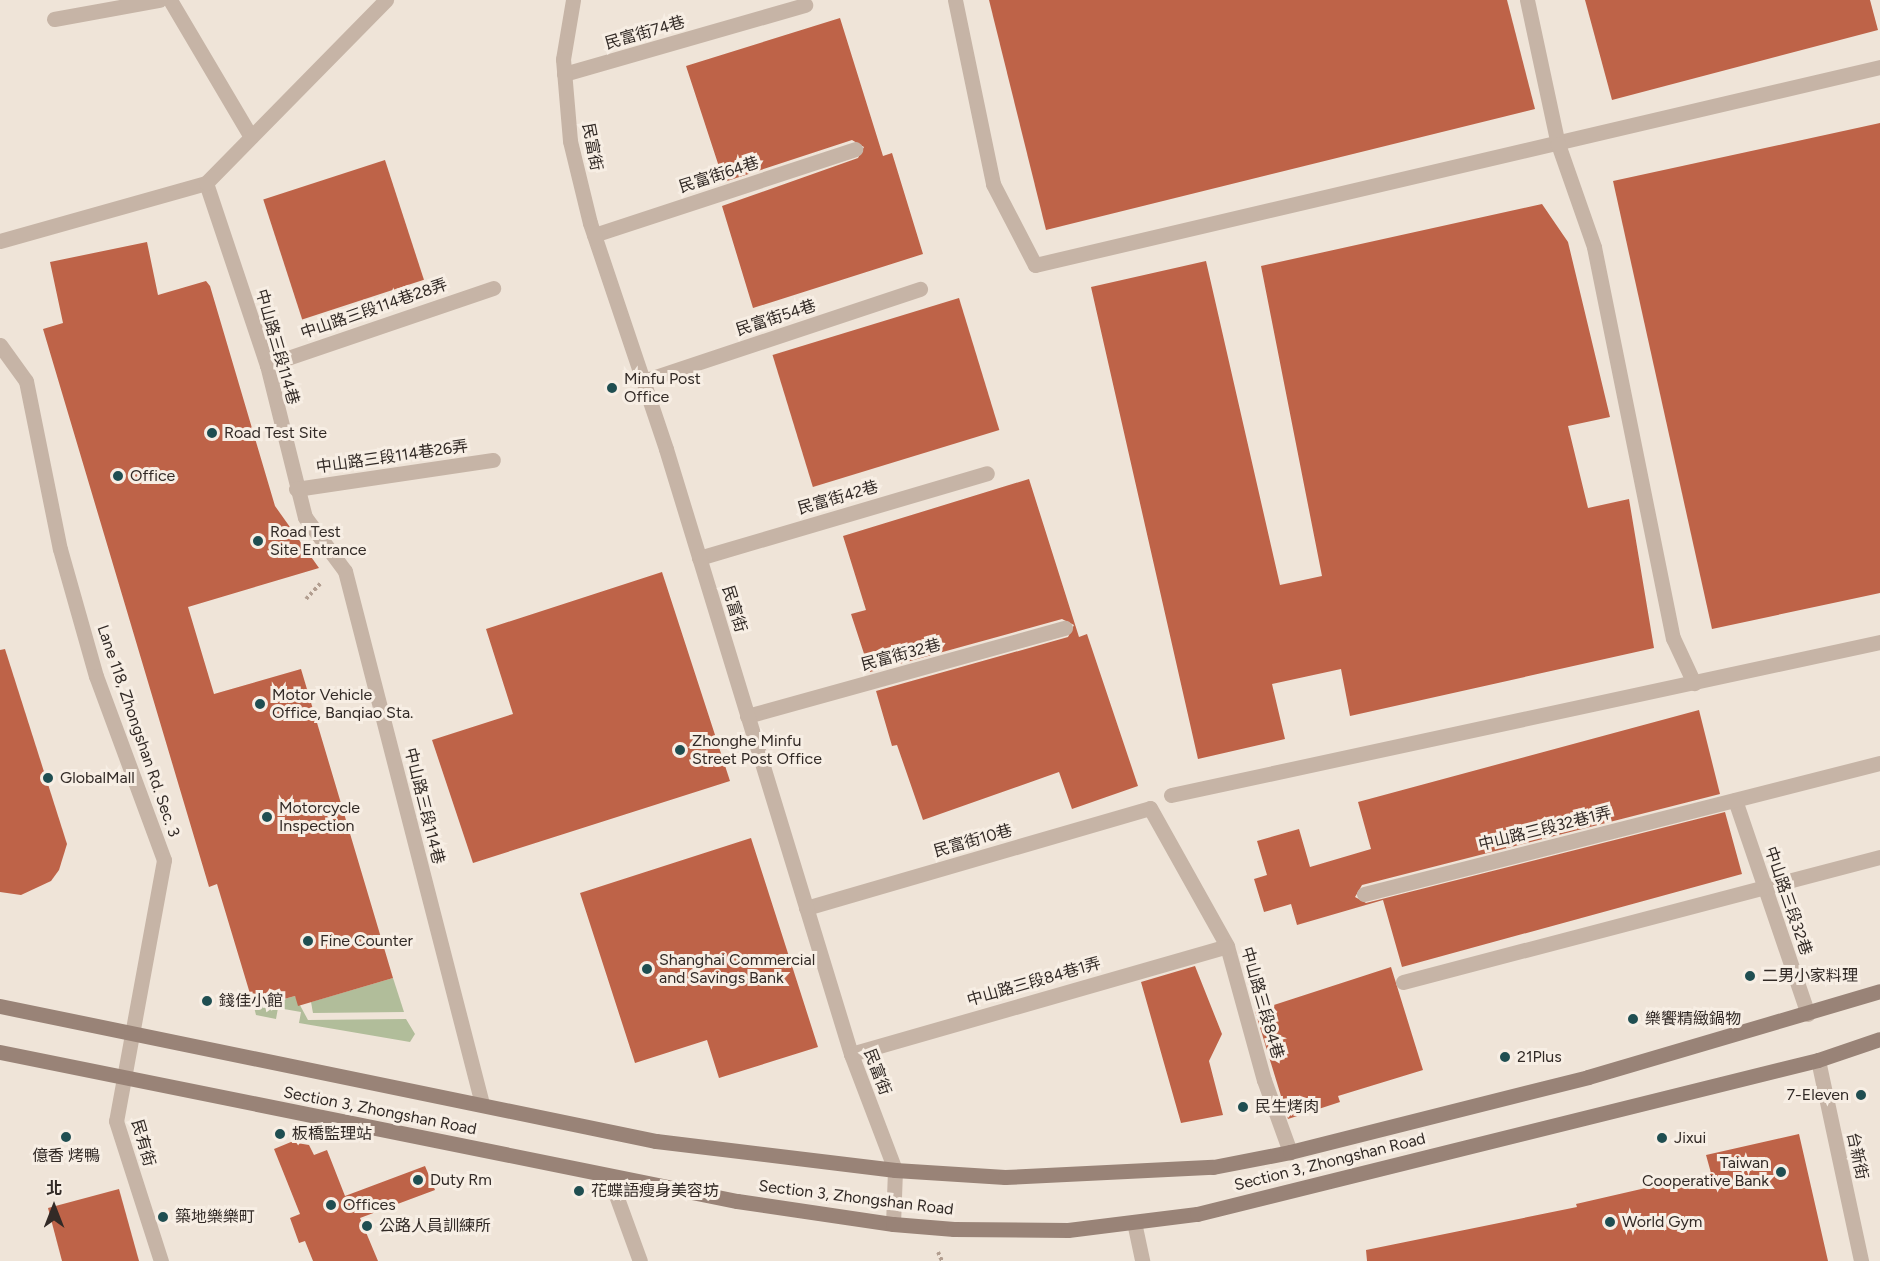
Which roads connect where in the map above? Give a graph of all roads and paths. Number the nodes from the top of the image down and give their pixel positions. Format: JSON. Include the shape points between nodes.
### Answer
{"nodes":[{"id":1,"x":159,"y":0,"type":"edge"},
{"id":2,"x":170,"y":0,"type":"edge"},
{"id":3,"x":386,"y":0,"type":"edge"},
{"id":4,"x":573,"y":0,"type":"edge"},
{"id":5,"x":955,"y":0,"type":"edge"},
{"id":6,"x":1527,"y":0,"type":"edge"},
{"id":7,"x":805,"y":5,"type":"dead end"},
{"id":8,"x":54,"y":19,"type":"dead end"},
{"id":9,"x":1880,"y":67,"type":"edge"},
{"id":10,"x":564,"y":75,"type":"junction"},
{"id":11,"x":251,"y":137,"type":"junction"},
{"id":12,"x":1558,"y":144,"type":"junction"},
{"id":13,"x":855,"y":149,"type":"dead end"},
{"id":14,"x":206,"y":183,"type":"junction"},
{"id":15,"x":594,"y":235,"type":"junction"},
{"id":16,"x":0,"y":241,"type":"edge"},
{"id":17,"x":493,"y":288,"type":"dead end"},
{"id":18,"x":920,"y":289,"type":"dead end"},
{"id":19,"x":0,"y":345,"type":"edge"},
{"id":20,"x":267,"y":365,"type":"junction"},
{"id":21,"x":643,"y":381,"type":"junction"},
{"id":22,"x":493,"y":460,"type":"dead end"},
{"id":23,"x":987,"y":473,"type":"dead end"},
{"id":24,"x":296,"y":489,"type":"junction"},
{"id":25,"x":699,"y":558,"type":"junction"},
{"id":26,"x":1065,"y":628,"type":"dead end"},
{"id":27,"x":1880,"y":642,"type":"edge"},
{"id":28,"x":1694,"y":683,"type":"junction"},
{"id":29,"x":747,"y":716,"type":"junction"},
{"id":30,"x":1880,"y":763,"type":"edge"},
{"id":31,"x":1170,"y":795,"type":"dead end"},
{"id":32,"x":1735,"y":800,"type":"junction"},
{"id":33,"x":1150,"y":808,"type":"joint"},
{"id":34,"x":1880,"y":857,"type":"edge"},
{"id":35,"x":1764,"y":888,"type":"junction"},
{"id":36,"x":1364,"y":894,"type":"dead end"},
{"id":37,"x":806,"y":908,"type":"junction"},
{"id":38,"x":1227,"y":946,"type":"junction"},
{"id":39,"x":1403,"y":982,"type":"dead end"},
{"id":40,"x":1880,"y":991,"type":"edge"},
{"id":41,"x":0,"y":1006,"type":"edge"},
{"id":42,"x":1808,"y":1014,"type":"junction"},
{"id":43,"x":132,"y":1033,"type":"junction"},
{"id":44,"x":1880,"y":1040,"type":"edge"},
{"id":45,"x":0,"y":1052,"type":"edge"},
{"id":46,"x":851,"y":1054,"type":"junction"},
{"id":47,"x":1818,"y":1059,"type":"junction"},
{"id":48,"x":124,"y":1077,"type":"junction"},
{"id":49,"x":482,"y":1104,"type":"junction"},
{"id":50,"x":1290,"y":1152,"type":"junction"},
{"id":51,"x":896,"y":1170,"type":"junction"},
{"id":52,"x":609,"y":1176,"type":"junction"},
{"id":53,"x":1134,"y":1222,"type":"junction"},
{"id":54,"x":892,"y":1224,"type":"junction"},
{"id":55,"x":161,"y":1261,"type":"edge"},
{"id":56,"x":640,"y":1261,"type":"edge"},
{"id":57,"x":1142,"y":1261,"type":"edge"},
{"id":58,"x":1861,"y":1261,"type":"edge"}],
"edges":[{"from":1,"to":8,"type":"street"},
{"from":2,"to":11,"type":"street"},
{"from":3,"to":11,"type":"street"},
{"from":4,"to":10,"type":"street","name":"民富街"},
{"from":5,"to":12,"type":"street","via":[[993,184],[1035,265]]},
{"from":6,"to":12,"type":"street"},
{"from":7,"to":10,"type":"street","name":"民富街74巷"},
{"from":9,"to":12,"type":"street"},
{"from":10,"to":15,"type":"street","name":"民富街","via":[[570,141]]},
{"from":11,"to":14,"type":"street"},
{"from":12,"to":28,"type":"street","via":[[1594,247],[1673,638]]},
{"from":13,"to":15,"type":"street","name":"民富街64巷"},
{"from":14,"to":16,"type":"street"},
{"from":14,"to":20,"type":"street","name":"中山路三段114巷"},
{"from":15,"to":21,"type":"street","name":"民富街"},
{"from":17,"to":20,"type":"street","name":"中山路三段114巷28弄"},
{"from":18,"to":21,"type":"street","name":"民富街54巷"},
{"from":19,"to":43,"type":"street","name":"Lane 118, Zhongshan Rd. Sec. 3","via":[[26,381],[60,549],[92,664],[164,860]]},
{"from":20,"to":24,"type":"street","name":"中山路三段114巷"},
{"from":21,"to":25,"type":"street","name":"民富街"},
{"from":22,"to":24,"type":"street","name":"中山路三段114巷26弄"},
{"from":23,"to":25,"type":"street","name":"民富街42巷"},
{"from":24,"to":49,"type":"street","name":"中山路三段114巷","via":[[305,516],[345,571]]},
{"from":25,"to":29,"type":"street","name":"民富街"},
{"from":26,"to":29,"type":"street","name":"民富街32巷"},
{"from":27,"to":28,"type":"street"},
{"from":28,"to":31,"type":"street"},
{"from":29,"to":37,"type":"street","name":"民富街"},
{"from":30,"to":32,"type":"street","name":"中山路三段32巷1弄"},
{"from":32,"to":35,"type":"street","name":"中山路三段32巷"},
{"from":32,"to":36,"type":"street","name":"中山路三段32巷1弄"},
{"from":33,"to":37,"type":"street","name":"民富街10巷"},
{"from":33,"to":38,"type":"street","name":"中山路三段84巷"},
{"from":34,"to":35,"type":"street"},
{"from":35,"to":39,"type":"street"},
{"from":35,"to":42,"type":"street","name":"中山路三段32巷"},
{"from":37,"to":46,"type":"street","name":"民富街"},
{"from":38,"to":46,"type":"street","name":"中山路三段84巷1弄"},
{"from":38,"to":50,"type":"street","name":"中山路三段84巷","via":[[1264,1080]]},
{"from":40,"to":42,"type":"main road","name":"Section 3, Zhongshan Road"},
{"from":41,"to":43,"type":"main road","name":"Section 3, Zhongshan Road"},
{"from":42,"to":50,"type":"main road","name":"Section 3, Zhongshan Road","via":[[1587,1077]]},
{"from":43,"to":48,"type":"street","name":"民有街"},
{"from":43,"to":49,"type":"main road","name":"Section 3, Zhongshan Road"},
{"from":44,"to":47,"type":"main road","name":"Section 3, Zhongshan Road"},
{"from":45,"to":48,"type":"main road","name":"Section 3, Zhongshan Road"},
{"from":46,"to":51,"type":"street","name":"民富街"},
{"from":47,"to":53,"type":"main road","name":"Section 3, Zhongshan Road","via":[[1197,1214]]},
{"from":47,"to":58,"type":"street","name":"台新街"},
{"from":48,"to":52,"type":"main road","name":"Section 3, Zhongshan Road"},
{"from":48,"to":55,"type":"street","name":"民有街","via":[[116,1121]]},
{"from":49,"to":51,"type":"main road","name":"Section 3, Zhongshan Road","via":[[656,1141]]},
{"from":50,"to":51,"type":"main road","name":"Section 3, Zhongshan Road","via":[[1213,1167],[1103,1174],[1005,1177]]},
{"from":51,"to":54,"type":"street","name":"民富街"},
{"from":52,"to":54,"type":"main road","name":"Section 3, Zhongshan Road","via":[[737,1201]]},
{"from":52,"to":56,"type":"street"},
{"from":53,"to":54,"type":"main road","name":"Section 3, Zhongshan Road","via":[[1068,1230]]},
{"from":53,"to":57,"type":"street"}]}
